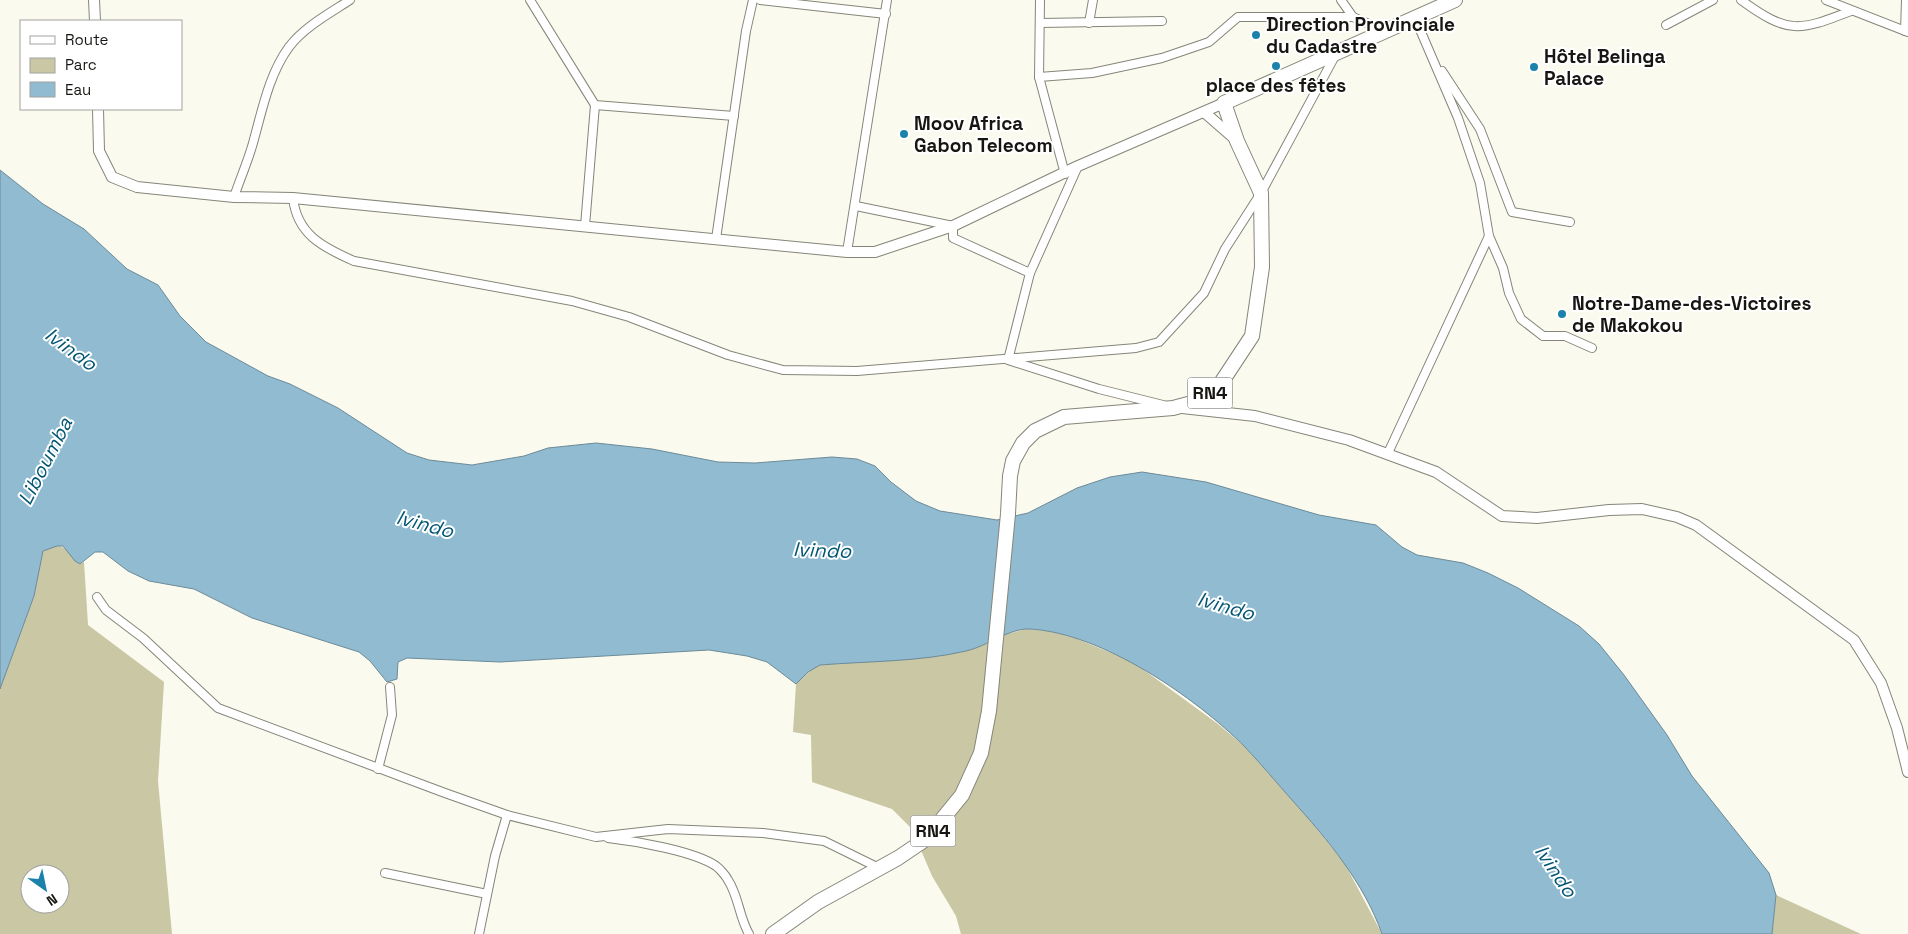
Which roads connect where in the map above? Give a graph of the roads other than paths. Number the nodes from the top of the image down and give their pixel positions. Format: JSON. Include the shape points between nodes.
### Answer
{"nodes":[{"id":1,"x":94,"y":0,"type":"edge"},
{"id":2,"x":350,"y":0,"type":"edge"},
{"id":3,"x":530,"y":0,"type":"edge"},
{"id":4,"x":754,"y":0,"type":"edge"},
{"id":5,"x":760,"y":0,"type":"edge"},
{"id":6,"x":888,"y":0,"type":"edge"},
{"id":7,"x":1040,"y":0,"type":"edge"},
{"id":8,"x":1093,"y":0,"type":"edge"},
{"id":9,"x":1341,"y":0,"type":"edge"},
{"id":10,"x":1455,"y":0,"type":"edge"},
{"id":11,"x":1713,"y":0,"type":"edge"},
{"id":12,"x":1741,"y":0,"type":"edge"},
{"id":13,"x":1826,"y":0,"type":"edge"},
{"id":14,"x":1906,"y":0,"type":"edge"},
{"id":15,"x":1852,"y":11,"type":"junction"},
{"id":16,"x":886,"y":14,"type":"junction"},
{"id":17,"x":1353,"y":17,"type":"junction"},
{"id":18,"x":1415,"y":18,"type":"junction"},
{"id":19,"x":95,"y":20,"type":"edge"},
{"id":20,"x":1162,"y":21,"type":"dead end"},
{"id":21,"x":1040,"y":23,"type":"junction"},
{"id":22,"x":1089,"y":24,"type":"junction"},
{"id":23,"x":1666,"y":25,"type":"dead end"},
{"id":24,"x":1385,"y":31,"type":"junction"},
{"id":25,"x":1906,"y":32,"type":"edge"},
{"id":26,"x":1336,"y":54,"type":"junction"},
{"id":27,"x":1432,"y":56,"type":"junction"},
{"id":28,"x":1039,"y":76,"type":"junction"},
{"id":29,"x":1224,"y":103,"type":"junction"},
{"id":30,"x":595,"y":105,"type":"junction"},
{"id":31,"x":98,"y":110,"type":"edge"},
{"id":32,"x":1204,"y":112,"type":"junction"},
{"id":33,"x":734,"y":116,"type":"junction"},
{"id":34,"x":1236,"y":141,"type":"junction"},
{"id":35,"x":1078,"y":166,"type":"junction"},
{"id":36,"x":1065,"y":174,"type":"junction"},
{"id":37,"x":1261,"y":193,"type":"junction"},
{"id":38,"x":234,"y":197,"type":"junction"},
{"id":39,"x":293,"y":198,"type":"junction"},
{"id":40,"x":856,"y":206,"type":"junction"},
{"id":41,"x":1570,"y":222,"type":"dead end"},
{"id":42,"x":585,"y":226,"type":"junction"},
{"id":43,"x":953,"y":226,"type":"junction"},
{"id":44,"x":1489,"y":236,"type":"junction"},
{"id":45,"x":716,"y":240,"type":"junction"},
{"id":46,"x":847,"y":252,"type":"junction"},
{"id":47,"x":1030,"y":273,"type":"junction"},
{"id":48,"x":1592,"y":348,"type":"dead end"},
{"id":49,"x":1008,"y":360,"type":"junction"},
{"id":50,"x":1173,"y":408,"type":"junction"},
{"id":51,"x":1388,"y":453,"type":"junction"},
{"id":52,"x":97,"y":597,"type":"dead end"},
{"id":53,"x":390,"y":687,"type":"dead end"},
{"id":54,"x":378,"y":769,"type":"junction"},
{"id":55,"x":1908,"y":772,"type":"edge"},
{"id":56,"x":507,"y":814,"type":"junction"},
{"id":57,"x":596,"y":836,"type":"junction"},
{"id":58,"x":879,"y":868,"type":"junction"},
{"id":59,"x":385,"y":873,"type":"dead end"},
{"id":60,"x":487,"y":894,"type":"junction"},
{"id":61,"x":479,"y":934,"type":"edge"},
{"id":62,"x":749,"y":934,"type":"edge"},
{"id":63,"x":773,"y":934,"type":"edge"}],
"edges":[{"from":1,"to":19,"type":"street"},
{"from":2,"to":38,"type":"street","via":[[305,31],[279,64]]},
{"from":3,"to":30,"type":"street"},
{"from":4,"to":33,"type":"street","via":[[746,31]]},
{"from":5,"to":16,"type":"street"},
{"from":6,"to":16,"type":"street"},
{"from":7,"to":21,"type":"street"},
{"from":8,"to":22,"type":"street"},
{"from":9,"to":17,"type":"street"},
{"from":10,"to":18,"type":"highway"},
{"from":11,"to":23,"type":"street"},
{"from":12,"to":15,"type":"street","via":[[1778,23],[1800,28]]},
{"from":13,"to":15,"type":"street"},
{"from":14,"to":25,"type":"street"},
{"from":15,"to":25,"type":"street"},
{"from":16,"to":40,"type":"street"},
{"from":17,"to":24,"type":"street"},
{"from":17,"to":28,"type":"street","via":[[1238,16],[1208,42],[1162,58],[1092,73]]},
{"from":18,"to":24,"type":"highway"},
{"from":18,"to":27,"type":"street"},
{"from":20,"to":22,"type":"street"},
{"from":21,"to":22,"type":"street"},
{"from":21,"to":28,"type":"street"},
{"from":24,"to":26,"type":"highway"},
{"from":26,"to":29,"type":"highway"},
{"from":26,"to":37,"type":"street"},
{"from":27,"to":41,"type":"street","via":[[1480,130],[1512,212]]},
{"from":27,"to":44,"type":"street","via":[[1480,183]]},
{"from":28,"to":36,"type":"street"},
{"from":29,"to":32,"type":"street"},
{"from":29,"to":34,"type":"highway","number":"RN4"},
{"from":30,"to":33,"type":"street"},
{"from":30,"to":42,"type":"street"},
{"from":31,"to":38,"type":"street","via":[[99,152],[112,176],[137,187]]},
{"from":32,"to":34,"type":"street"},
{"from":32,"to":35,"type":"street"},
{"from":33,"to":45,"type":"street"},
{"from":34,"to":37,"type":"highway","number":"RN4"},
{"from":35,"to":36,"type":"street"},
{"from":35,"to":47,"type":"street"},
{"from":36,"to":43,"type":"street"},
{"from":37,"to":49,"type":"street","via":[[1225,250],[1204,294],[1159,342],[1136,348]]},
{"from":37,"to":50,"type":"highway","number":"RN4","via":[[1262,267],[1252,336],[1221,383],[1202,400]]},
{"from":38,"to":39,"type":"street"},
{"from":39,"to":42,"type":"street"},
{"from":39,"to":49,"type":"street","via":[[295,215],[312,239],[354,261],[572,301],[629,317],[728,355],[783,370],[857,371]]},
{"from":40,"to":43,"type":"street"},
{"from":40,"to":46,"type":"street"},
{"from":42,"to":45,"type":"street"},
{"from":43,"to":46,"type":"street","via":[[876,252]]},
{"from":43,"to":47,"type":"street","via":[[953,238]]},
{"from":44,"to":48,"type":"street","via":[[1521,319],[1543,336],[1565,336]]},
{"from":44,"to":51,"type":"street"},
{"from":45,"to":46,"type":"street"},
{"from":47,"to":49,"type":"street"},
{"from":49,"to":50,"type":"street"},
{"from":50,"to":51,"type":"street","via":[[1255,416]]},
{"from":50,"to":58,"type":"highway","number":"RN4","via":[[1064,416],[1035,431],[1023,444],[1013,461],[1010,476],[996,655],[981,753],[962,795],[926,838]]},
{"from":51,"to":55,"type":"street","via":[[1436,472],[1502,516],[1537,518],[1642,509],[1696,524],[1854,640],[1881,682]]},
{"from":52,"to":54,"type":"street","via":[[106,610],[144,638],[218,708]]},
{"from":53,"to":54,"type":"street","via":[[392,715]]},
{"from":54,"to":56,"type":"street"},
{"from":56,"to":57,"type":"street"},
{"from":56,"to":60,"type":"street"},
{"from":57,"to":58,"type":"street","via":[[668,829],[764,833],[824,841]]},
{"from":57,"to":62,"type":"street","via":[[687,853],[716,866],[736,893]]},
{"from":58,"to":63,"type":"highway","number":"RN4","via":[[818,902]]},
{"from":59,"to":60,"type":"street"},
{"from":60,"to":61,"type":"street"}]}
